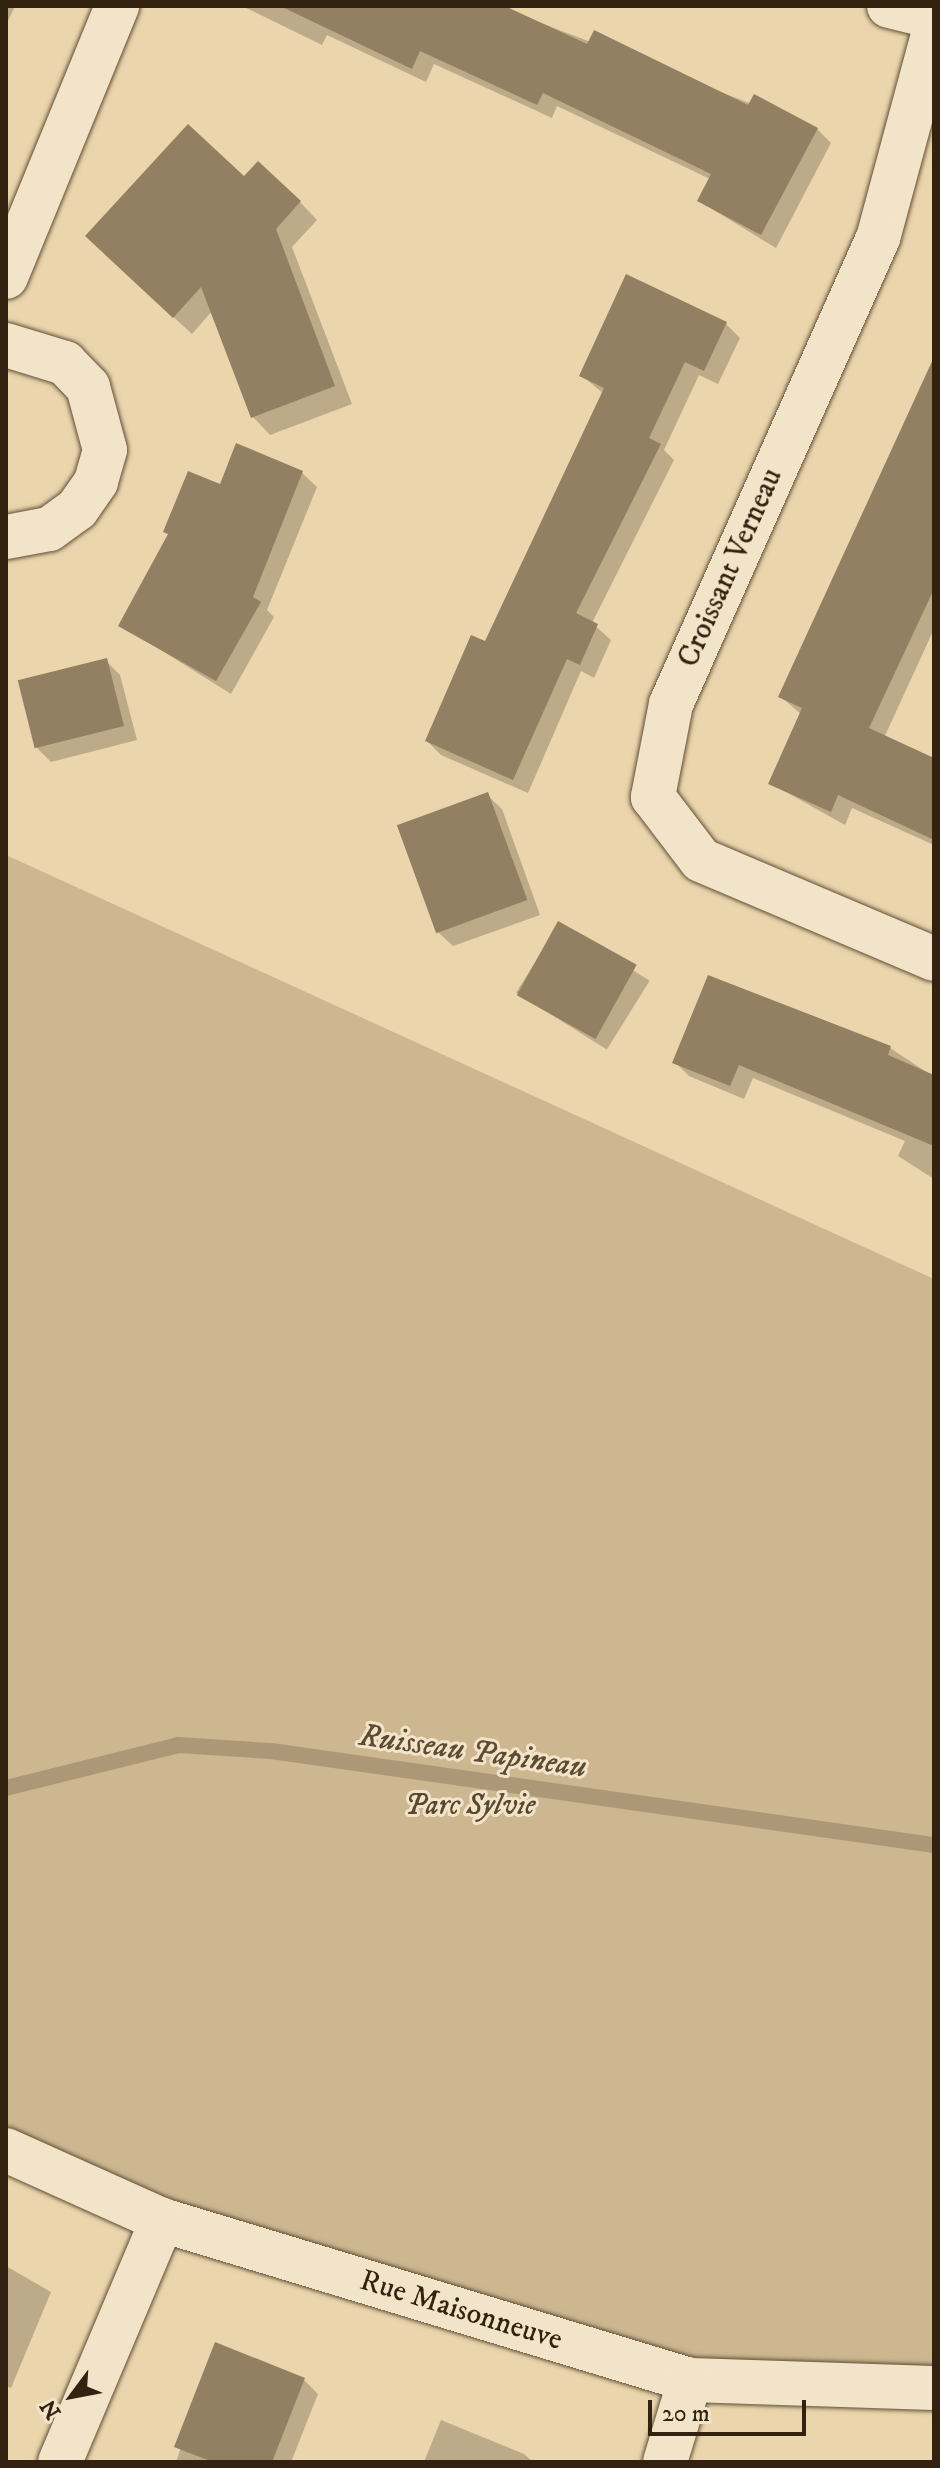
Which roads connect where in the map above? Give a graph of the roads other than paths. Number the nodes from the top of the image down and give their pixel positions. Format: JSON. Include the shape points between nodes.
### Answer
{"nodes":[{"id":1,"x":117,"y":6,"type":"edge"},
{"id":2,"x":889,"y":6,"type":"edge"},
{"id":3,"x":934,"y":17,"type":"edge"},
{"id":4,"x":934,"y":31,"type":"edge"},
{"id":5,"x":6,"y":277,"type":"edge"},
{"id":6,"x":6,"y":345,"type":"edge"},
{"id":7,"x":6,"y":537,"type":"edge"},
{"id":8,"x":934,"y":959,"type":"edge"},
{"id":9,"x":6,"y":2150,"type":"edge"},
{"id":10,"x":162,"y":2220,"type":"junction"},
{"id":11,"x":690,"y":2380,"type":"junction"},
{"id":12,"x":934,"y":2388,"type":"edge"},
{"id":13,"x":60,"y":2462,"type":"edge"},
{"id":14,"x":665,"y":2462,"type":"edge"}],
"edges":[{"from":1,"to":5,"type":"street"},
{"from":2,"to":3,"type":"street"},
{"from":4,"to":8,"type":"street","name":"Croissant Verneau","via":[[878,238],[671,704],[653,797],[701,860]]},
{"from":6,"to":7,"type":"street","via":[[65,363],[88,387],[105,450],[96,482],[77,509],[49,529]]},
{"from":9,"to":10,"type":"street","name":"Rue Maisonneuve"},
{"from":10,"to":11,"type":"street","name":"Rue Maisonneuve"},
{"from":10,"to":13,"type":"street"},
{"from":11,"to":12,"type":"street","name":"Rue Maisonneuve"},
{"from":11,"to":14,"type":"street"}]}
